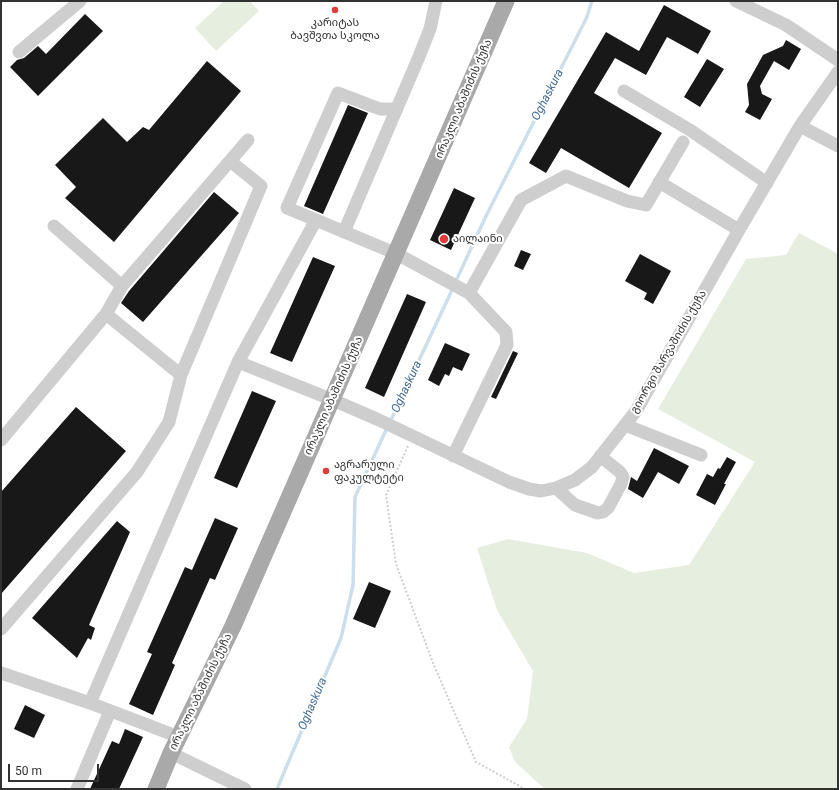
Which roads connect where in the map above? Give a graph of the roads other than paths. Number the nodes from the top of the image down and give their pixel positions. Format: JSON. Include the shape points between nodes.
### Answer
{"nodes":[{"id":1,"x":80,"y":1,"type":"edge"},
{"id":2,"x":436,"y":1,"type":"edge"},
{"id":3,"x":736,"y":1,"type":"edge"},
{"id":4,"x":505,"y":4,"type":"edge"},
{"id":5,"x":18,"y":52,"type":"dead end"},
{"id":6,"x":838,"y":60,"type":"edge"},
{"id":7,"x":838,"y":72,"type":"edge"},
{"id":8,"x":624,"y":91,"type":"dead end"},
{"id":9,"x":397,"y":109,"type":"junction"},
{"id":10,"x":800,"y":126,"type":"junction"},
{"id":11,"x":248,"y":140,"type":"dead end"},
{"id":12,"x":683,"y":142,"type":"dead end"},
{"id":13,"x":838,"y":146,"type":"edge"},
{"id":14,"x":230,"y":160,"type":"junction"},
{"id":15,"x":660,"y":182,"type":"junction"},
{"id":16,"x":767,"y":183,"type":"junction"},
{"id":17,"x":316,"y":220,"type":"junction"},
{"id":18,"x":54,"y":226,"type":"dead end"},
{"id":19,"x":739,"y":230,"type":"junction"},
{"id":20,"x":344,"y":232,"type":"junction"},
{"id":21,"x":397,"y":254,"type":"junction"},
{"id":22,"x":122,"y":286,"type":"junction"},
{"id":23,"x":469,"y":293,"type":"junction"},
{"id":24,"x":106,"y":314,"type":"junction"},
{"id":25,"x":238,"y":362,"type":"junction"},
{"id":26,"x":181,"y":375,"type":"junction"},
{"id":27,"x":333,"y":400,"type":"junction"},
{"id":28,"x":625,"y":425,"type":"junction"},
{"id":29,"x":3,"y":433,"type":"edge"},
{"id":30,"x":700,"y":455,"type":"dead end"},
{"id":31,"x":453,"y":456,"type":"junction"},
{"id":32,"x":600,"y":456,"type":"junction"},
{"id":33,"x":556,"y":488,"type":"junction"},
{"id":34,"x":1,"y":629,"type":"edge"},
{"id":35,"x":1,"y":673,"type":"edge"},
{"id":36,"x":90,"y":703,"type":"junction"},
{"id":37,"x":110,"y":711,"type":"junction"},
{"id":38,"x":179,"y":737,"type":"junction"},
{"id":39,"x":171,"y":753,"type":"junction"},
{"id":40,"x":77,"y":789,"type":"edge"},
{"id":41,"x":156,"y":789,"type":"edge"},
{"id":42,"x":245,"y":789,"type":"edge"}],
"edges":[{"from":1,"to":5,"type":"street"},
{"from":2,"to":9,"type":"street","via":[[430,29]]},
{"from":3,"to":6,"type":"street","via":[[786,25]]},
{"from":4,"to":21,"type":"main road","name":"ირაკლი აბაშიძის ქუჩა"},
{"from":7,"to":10,"type":"street","name":"გიორგი შარვაშიძის ქუჩა"},
{"from":8,"to":16,"type":"street","via":[[690,130]]},
{"from":9,"to":17,"type":"street","via":[[380,109],[338,93],[288,208]]},
{"from":9,"to":20,"type":"street"},
{"from":10,"to":13,"type":"street"},
{"from":10,"to":16,"type":"street","name":"გიორგი შარვაშიძის ქუჩა"},
{"from":11,"to":14,"type":"street"},
{"from":12,"to":15,"type":"street"},
{"from":14,"to":22,"type":"street"},
{"from":14,"to":26,"type":"street","via":[[261,186]]},
{"from":15,"to":19,"type":"street"},
{"from":15,"to":23,"type":"street","via":[[646,205],[627,201],[566,176],[521,200]]},
{"from":16,"to":19,"type":"street","name":"გიორგი შარვაშიძის ქუჩა"},
{"from":17,"to":20,"type":"street"},
{"from":17,"to":25,"type":"street"},
{"from":18,"to":22,"type":"street"},
{"from":19,"to":28,"type":"street","name":"გიორგი შარვაშიძის ქუჩა","via":[[636,411]]},
{"from":20,"to":21,"type":"street"},
{"from":21,"to":23,"type":"street"},
{"from":21,"to":27,"type":"main road","name":"ირაკლი აბაშიძის ქუჩა"},
{"from":22,"to":24,"type":"street"},
{"from":23,"to":31,"type":"street","via":[[506,332],[506,345]]},
{"from":24,"to":26,"type":"street"},
{"from":24,"to":29,"type":"street"},
{"from":25,"to":27,"type":"street","name":"გიორგი შარვაშიძის ქუჩა"},
{"from":25,"to":36,"type":"street"},
{"from":26,"to":34,"type":"street","via":[[169,422],[137,472]]},
{"from":27,"to":31,"type":"street","name":"გიორგი შარვაშიძის ქუჩა"},
{"from":27,"to":38,"type":"main road","name":"ირაკლი აბაშიძის ქუჩა","via":[[233,626]]},
{"from":28,"to":30,"type":"street"},
{"from":28,"to":32,"type":"street","name":"გიორგი შარვაშიძის ქუჩა"},
{"from":31,"to":33,"type":"street","name":"გიორგი შარვაშიძის ქუჩა","via":[[529,489],[541,491]]},
{"from":32,"to":33,"type":"street","name":"გიორგი შარვაშიძის ქუჩა","via":[[592,467],[575,480]]},
{"from":32,"to":33,"type":"street","via":[[623,477],[622,484],[603,512],[598,513],[575,505]]},
{"from":35,"to":36,"type":"street"},
{"from":36,"to":37,"type":"street"},
{"from":37,"to":38,"type":"street"},
{"from":37,"to":40,"type":"street"},
{"from":38,"to":39,"type":"main road","name":"ირაკლი აბაშიძის ქუჩა"},
{"from":39,"to":41,"type":"main road","name":"ირაკლი აბაშიძის ქუჩა"},
{"from":39,"to":42,"type":"street"}]}
